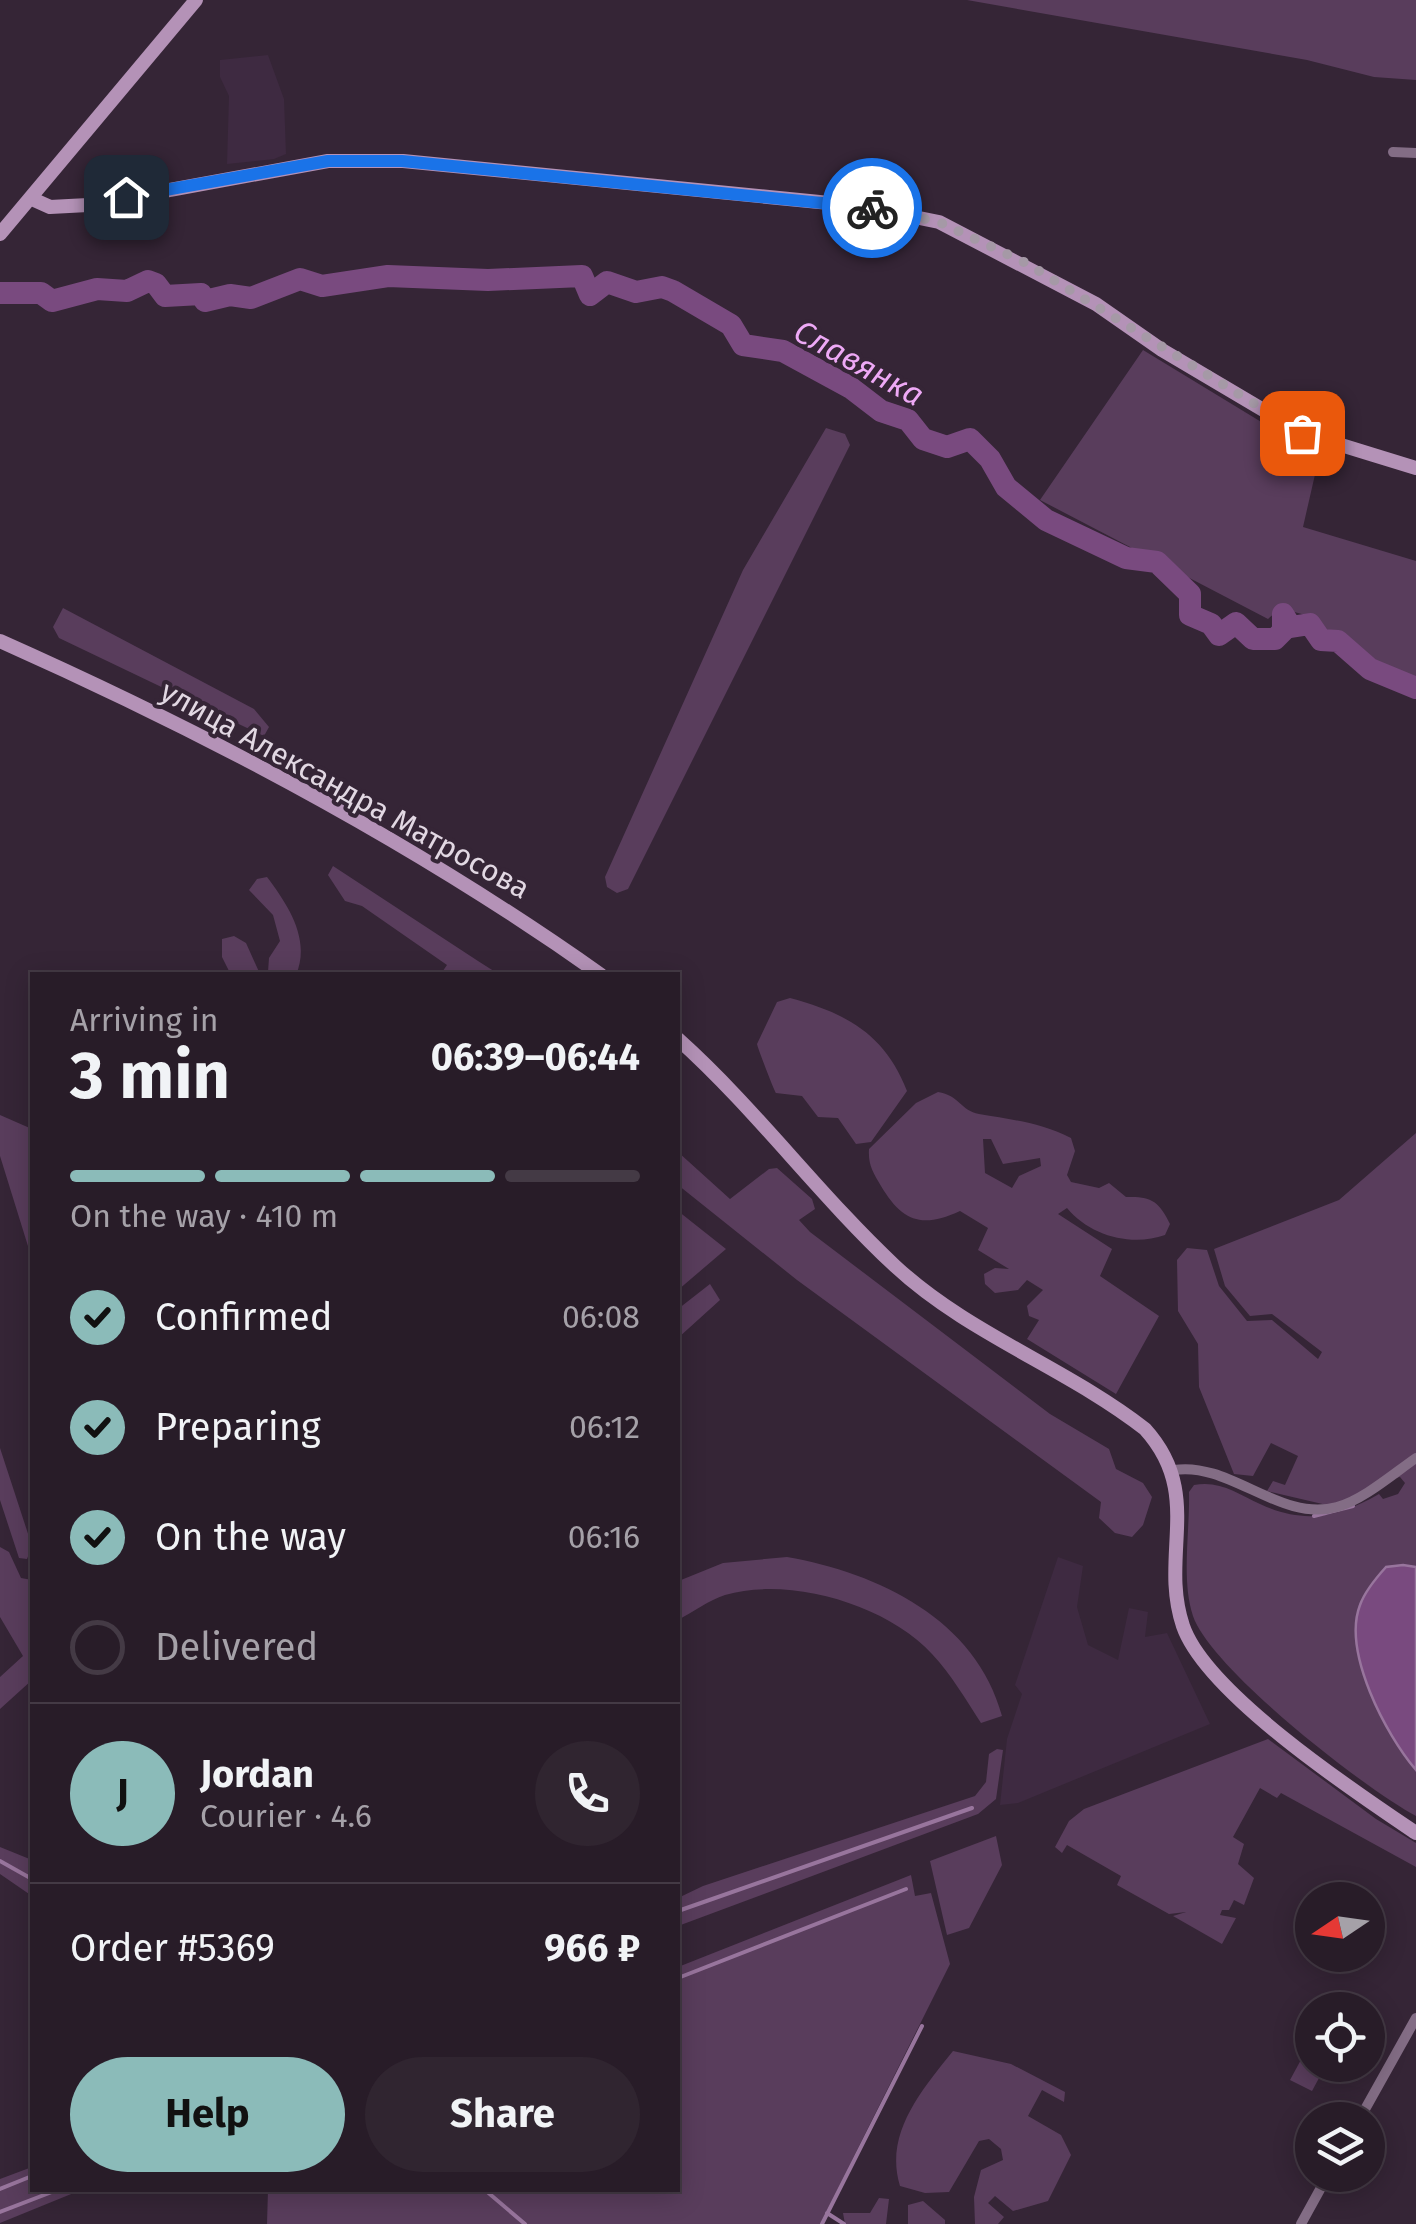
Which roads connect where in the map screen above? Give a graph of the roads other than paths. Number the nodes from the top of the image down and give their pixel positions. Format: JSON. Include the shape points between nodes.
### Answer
{"nodes":[{"id":1,"x":196,"y":0,"type":"edge"},
{"id":2,"x":1392,"y":152,"type":"dead end"},
{"id":3,"x":1416,"y":153,"type":"edge"},
{"id":4,"x":30,"y":198,"type":"junction"},
{"id":5,"x":0,"y":234,"type":"edge"},
{"id":6,"x":1416,"y":468,"type":"edge"},
{"id":7,"x":0,"y":641,"type":"edge"},
{"id":8,"x":598,"y":972,"type":"edge"},
{"id":9,"x":680,"y":1041,"type":"edge"},
{"id":10,"x":1416,"y":1458,"type":"edge"},
{"id":11,"x":1174,"y":1470,"type":"junction"},
{"id":12,"x":1416,"y":1834,"type":"edge"},
{"id":13,"x":1416,"y":2018,"type":"edge"},
{"id":14,"x":1368,"y":2102,"type":"edge"},
{"id":15,"x":1319,"y":2192,"type":"edge"},
{"id":16,"x":1301,"y":2224,"type":"edge"}],
"edges":[{"from":1,"to":4,"type":"main road"},
{"from":2,"to":3,"type":"street"},
{"from":4,"to":5,"type":"main road"},
{"from":4,"to":6,"type":"main road","via":[[50,207],[88,204],[287,166],[384,161],[860,206],[956,230],[1096,304],[1302,433]]},
{"from":7,"to":8,"type":"main road","name":"улица Александра Матросова","via":[[220,745],[526,922]]},
{"from":9,"to":11,"type":"main road","via":[[896,1267],[950,1310],[1123,1412],[1164,1449]]},
{"from":10,"to":11,"type":"street","via":[[1340,1507],[1316,1510],[1196,1466]]},
{"from":11,"to":12,"type":"main road","via":[[1178,1607],[1194,1650],[1259,1715]]},
{"from":13,"to":14,"type":"street"},
{"from":15,"to":16,"type":"street"}]}
